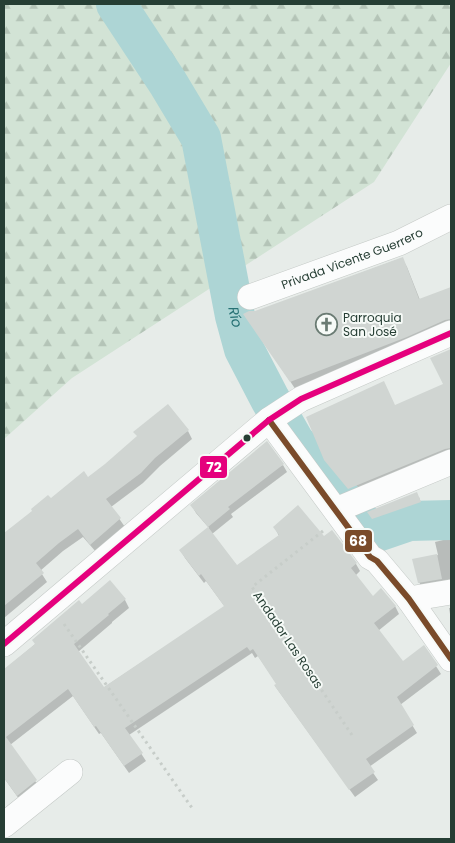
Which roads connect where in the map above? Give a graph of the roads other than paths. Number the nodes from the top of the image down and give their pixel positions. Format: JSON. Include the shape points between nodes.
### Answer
{"nodes":[{"id":1,"x":451,"y":217,"type":"edge"},
{"id":2,"x":250,"y":297,"type":"dead end"},
{"id":3,"x":451,"y":333,"type":"edge"},
{"id":4,"x":269,"y":420,"type":"junction"},
{"id":5,"x":451,"y":462,"type":"edge"},
{"id":6,"x":339,"y":514,"type":"junction"},
{"id":7,"x":451,"y":592,"type":"edge"},
{"id":8,"x":409,"y":599,"type":"junction"},
{"id":9,"x":4,"y":644,"type":"edge"},
{"id":10,"x":451,"y":659,"type":"edge"},
{"id":11,"x":70,"y":772,"type":"dead end"},
{"id":12,"x":4,"y":825,"type":"edge"}],
"edges":[{"from":1,"to":2,"type":"street","name":"Privada Vicente Guerrero","via":[[399,243]]},
{"from":3,"to":4,"type":"street","via":[[300,399]]},
{"from":4,"to":6,"type":"street"},
{"from":4,"to":9,"type":"street"},
{"from":5,"to":6,"type":"street","via":[[360,499]]},
{"from":6,"to":8,"type":"street","via":[[370,557]]},
{"from":7,"to":8,"type":"street"},
{"from":8,"to":10,"type":"street"},
{"from":11,"to":12,"type":"street"}]}
